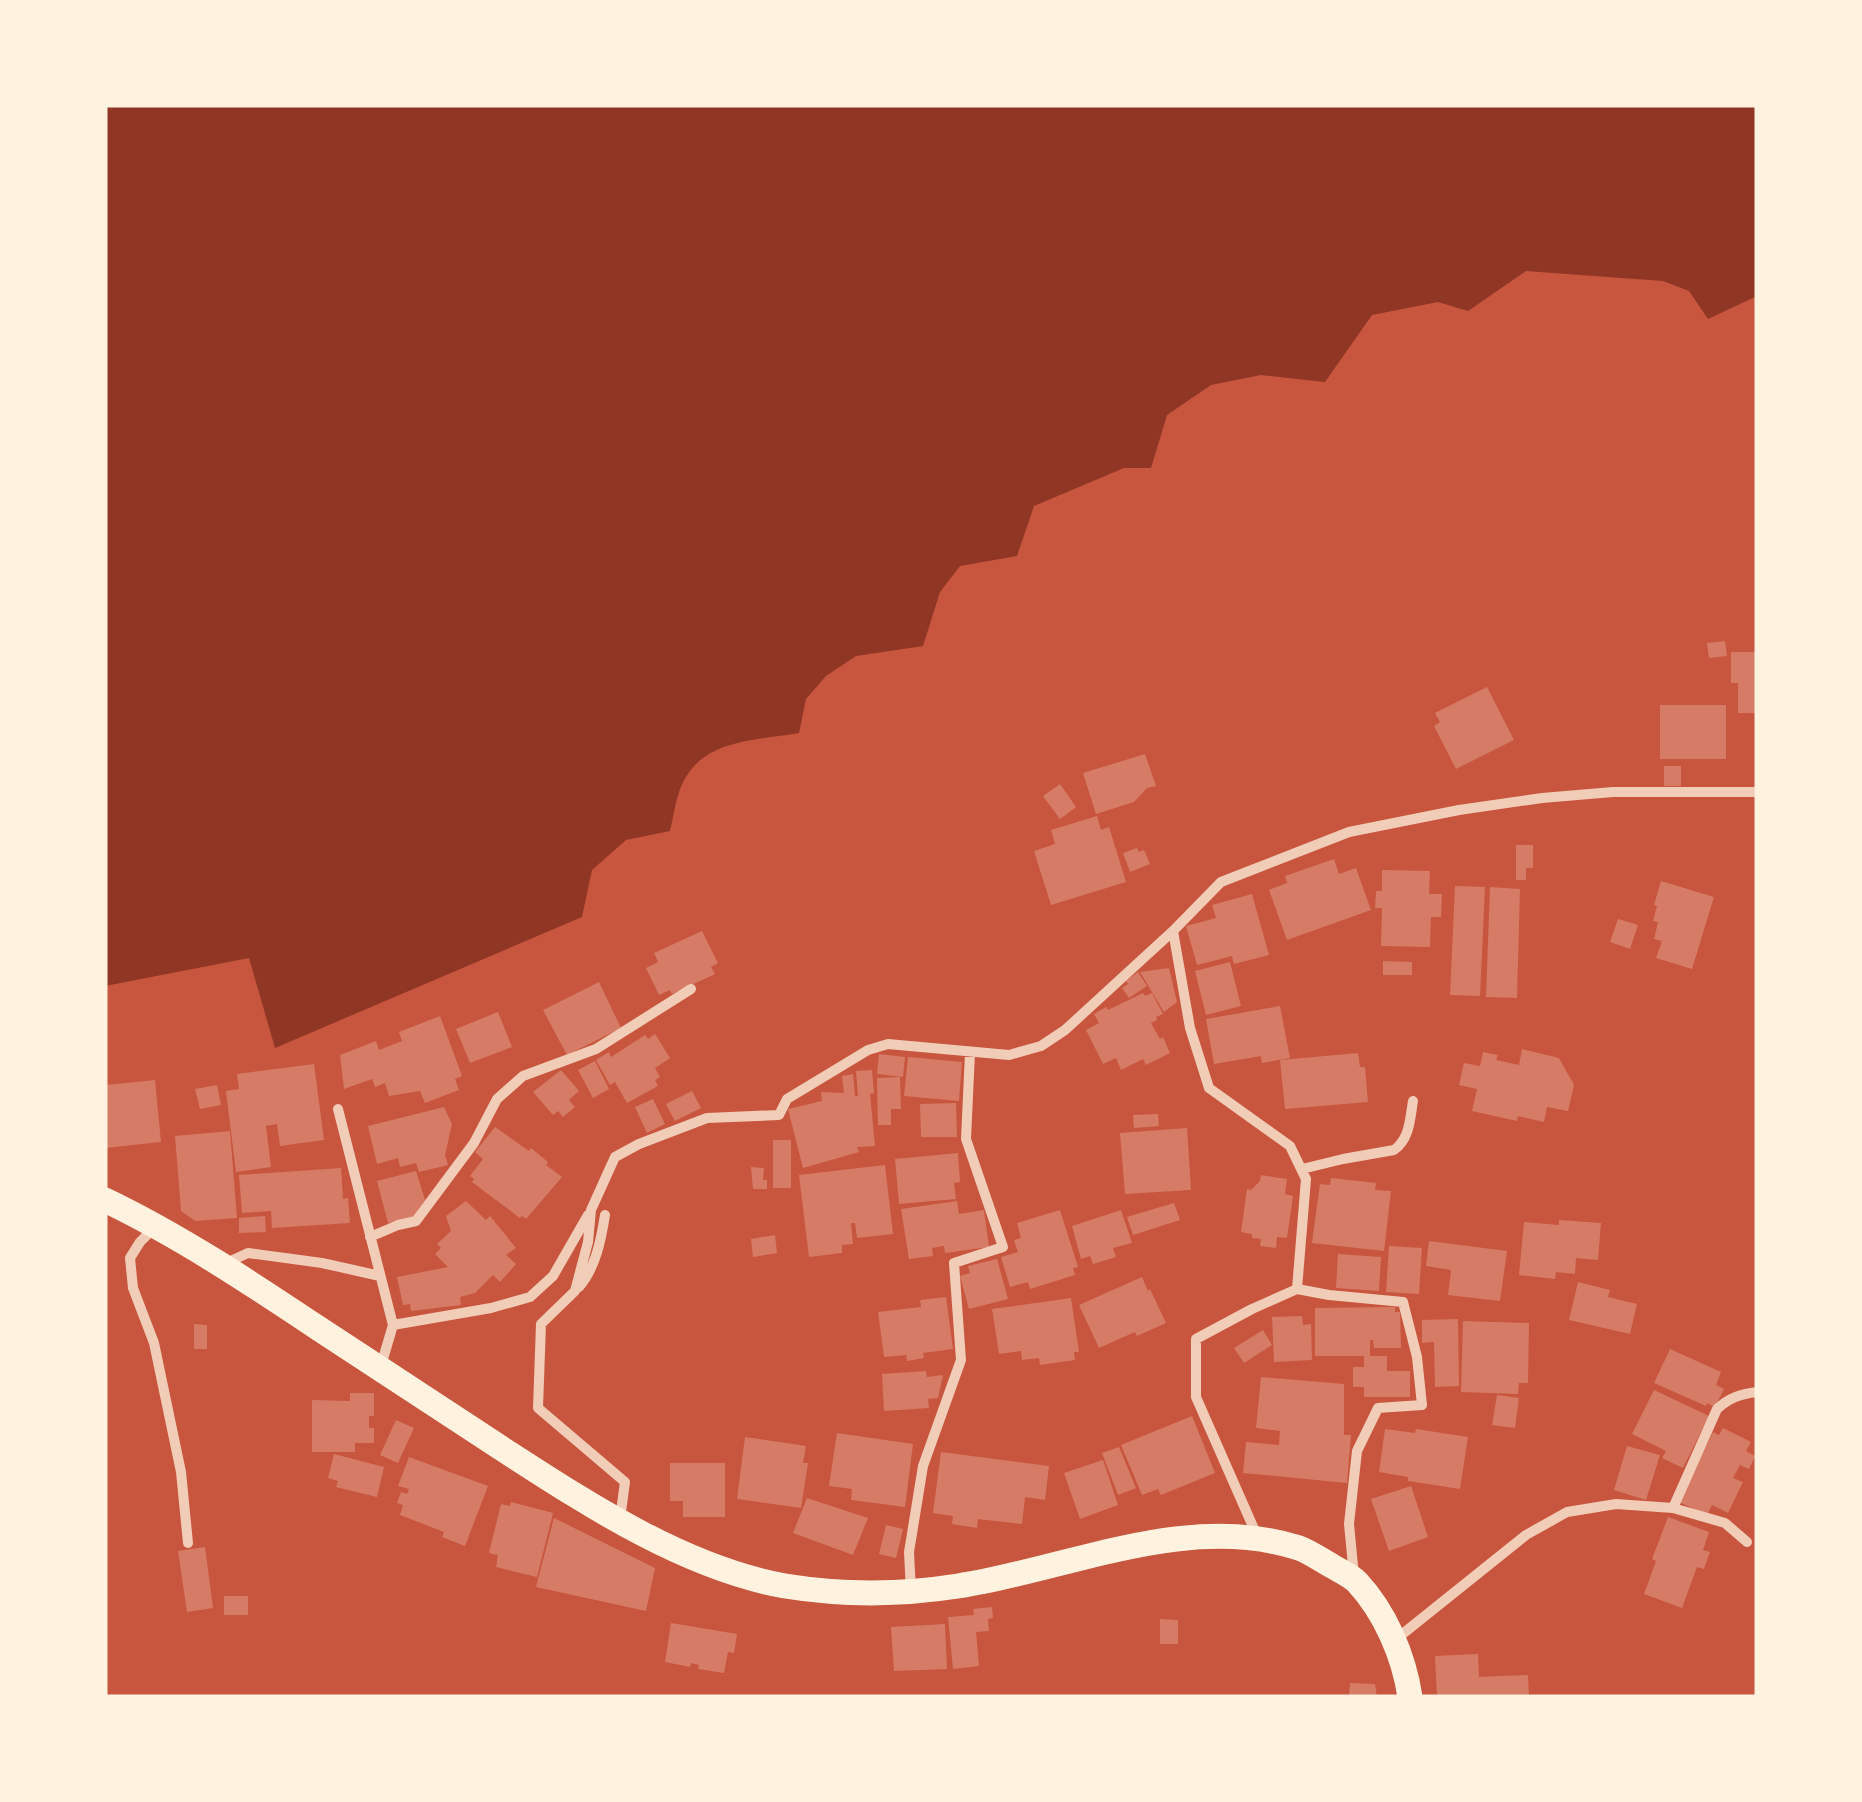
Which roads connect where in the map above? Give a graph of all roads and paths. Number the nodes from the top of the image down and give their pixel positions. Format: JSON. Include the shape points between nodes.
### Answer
{"nodes":[{"id":1,"x":1757,"y":792,"type":"edge"},
{"id":2,"x":1173,"y":931,"type":"junction"},
{"id":3,"x":691,"y":989,"type":"dead end"},
{"id":4,"x":970,"y":1053,"type":"junction"},
{"id":5,"x":1413,"y":1100,"type":"dead end"},
{"id":6,"x":338,"y":1110,"type":"dead end"},
{"id":7,"x":1302,"y":1170,"type":"junction"},
{"id":8,"x":105,"y":1200,"type":"edge"},
{"id":9,"x":591,"y":1210,"type":"junction"},
{"id":10,"x":605,"y":1215,"type":"dead end"},
{"id":11,"x":157,"y":1225,"type":"junction"},
{"id":12,"x":370,"y":1236,"type":"junction"},
{"id":13,"x":223,"y":1264,"type":"junction"},
{"id":14,"x":380,"y":1276,"type":"junction"},
{"id":15,"x":1297,"y":1289,"type":"junction"},
{"id":16,"x":576,"y":1291,"type":"junction"},
{"id":17,"x":392,"y":1325,"type":"junction"},
{"id":18,"x":380,"y":1369,"type":"junction"},
{"id":19,"x":1757,"y":1392,"type":"edge"},
{"id":20,"x":1673,"y":1508,"type":"junction"},
{"id":21,"x":620,"y":1520,"type":"junction"},
{"id":22,"x":1258,"y":1538,"type":"junction"},
{"id":23,"x":1747,"y":1542,"type":"dead end"},
{"id":24,"x":188,"y":1544,"type":"dead end"},
{"id":25,"x":1355,"y":1579,"type":"junction"},
{"id":26,"x":911,"y":1592,"type":"junction"},
{"id":27,"x":1394,"y":1641,"type":"junction"},
{"id":28,"x":1410,"y":1697,"type":"edge"}],
"edges":[{"from":1,"to":2,"type":"street","via":[[1542,798],[1349,832],[1221,882]]},
{"from":2,"to":4,"type":"street","via":[[1041,1046],[1009,1056]]},
{"from":2,"to":7,"type":"street","via":[[1190,1028],[1209,1088],[1290,1146]]},
{"from":3,"to":12,"type":"street","via":[[596,1049],[523,1076],[497,1099],[474,1143],[416,1220]]},
{"from":4,"to":9,"type":"street","via":[[888,1044],[787,1100],[779,1116],[707,1118],[639,1144],[614,1157]]},
{"from":4,"to":26,"type":"street","via":[[966,1139],[1003,1247],[954,1263],[961,1360],[924,1466],[909,1552]]},
{"from":5,"to":7,"type":"street","via":[[1402,1145]]},
{"from":6,"to":12,"type":"street"},
{"from":7,"to":15,"type":"street"},
{"from":8,"to":11,"type":"main road"},
{"from":9,"to":16,"type":"street"},
{"from":9,"to":17,"type":"street","via":[[553,1276],[530,1296]]},
{"from":10,"to":16,"type":"street","via":[[600,1246]]},
{"from":11,"to":13,"type":"main road"},
{"from":11,"to":24,"type":"street","via":[[130,1258],[181,1472]]},
{"from":12,"to":14,"type":"street"},
{"from":13,"to":14,"type":"street","via":[[248,1253]]},
{"from":13,"to":18,"type":"main road"},
{"from":14,"to":17,"type":"street"},
{"from":15,"to":22,"type":"street","via":[[1196,1339],[1196,1397]]},
{"from":15,"to":25,"type":"street","via":[[1404,1302],[1417,1357],[1422,1404],[1378,1408],[1357,1451],[1349,1524]]},
{"from":16,"to":21,"type":"street","via":[[542,1324],[538,1408],[625,1482]]},
{"from":17,"to":18,"type":"street"},
{"from":18,"to":21,"type":"main road"},
{"from":19,"to":20,"type":"street","via":[[1717,1409]]},
{"from":20,"to":23,"type":"street","via":[[1726,1523]]},
{"from":20,"to":27,"type":"street","via":[[1616,1504],[1568,1512],[1526,1534]]},
{"from":21,"to":26,"type":"main road","via":[[722,1570],[784,1586]]},
{"from":22,"to":25,"type":"main road","via":[[1302,1549]]},
{"from":22,"to":26,"type":"main road","via":[[1152,1543]]},
{"from":25,"to":27,"type":"main road"},
{"from":27,"to":28,"type":"main road"}]}
